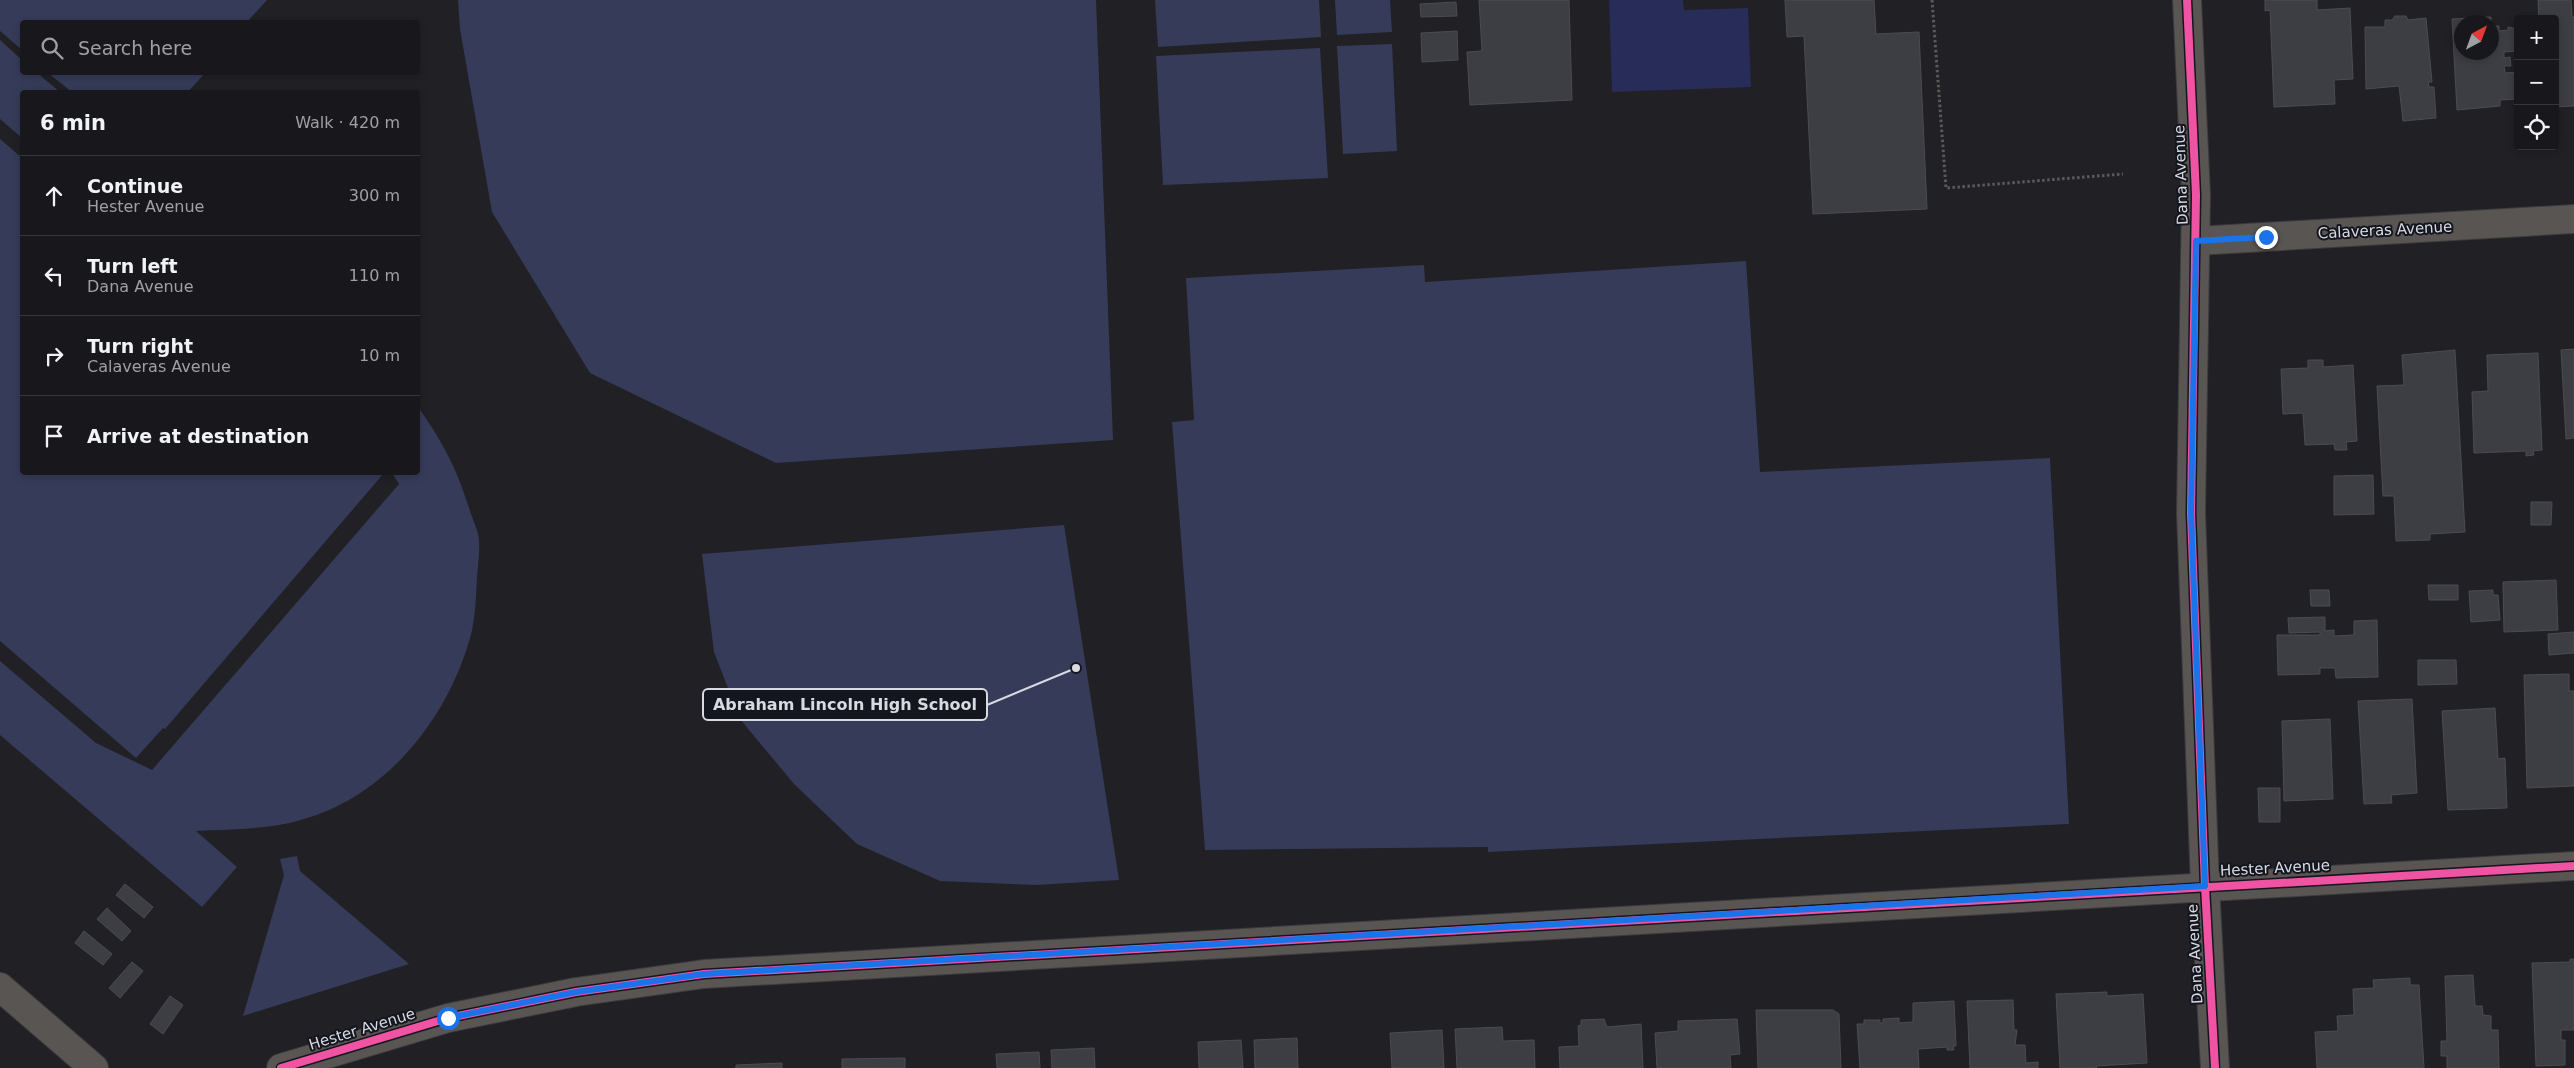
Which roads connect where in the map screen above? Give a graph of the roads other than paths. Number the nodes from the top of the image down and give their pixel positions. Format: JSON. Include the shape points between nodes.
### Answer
{"nodes":[{"id":1,"x":2187,"y":0,"type":"edge"},
{"id":2,"x":2574,"y":219,"type":"edge"},
{"id":3,"x":2196,"y":241,"type":"junction"},
{"id":4,"x":2574,"y":866,"type":"edge"},
{"id":5,"x":2205,"y":886,"type":"junction"},
{"id":6,"x":0,"y":987,"type":"edge"},
{"id":7,"x":94,"y":1068,"type":"edge"},
{"id":8,"x":281,"y":1068,"type":"edge"},
{"id":9,"x":2215,"y":1068,"type":"edge"}],
"edges":[{"from":1,"to":3,"type":"street","name":"Dana Avenue"},
{"from":2,"to":3,"type":"street","name":"Calaveras Avenue"},
{"from":3,"to":5,"type":"street","name":"Dana Avenue","via":[[2191,512]]},
{"from":4,"to":5,"type":"street","name":"Hester Avenue"},
{"from":5,"to":8,"type":"street","name":"Hester Avenue","via":[[704,974],[576,992],[448,1018]]},
{"from":5,"to":9,"type":"street","name":"Dana Avenue"},
{"from":6,"to":7,"type":"street"}]}
